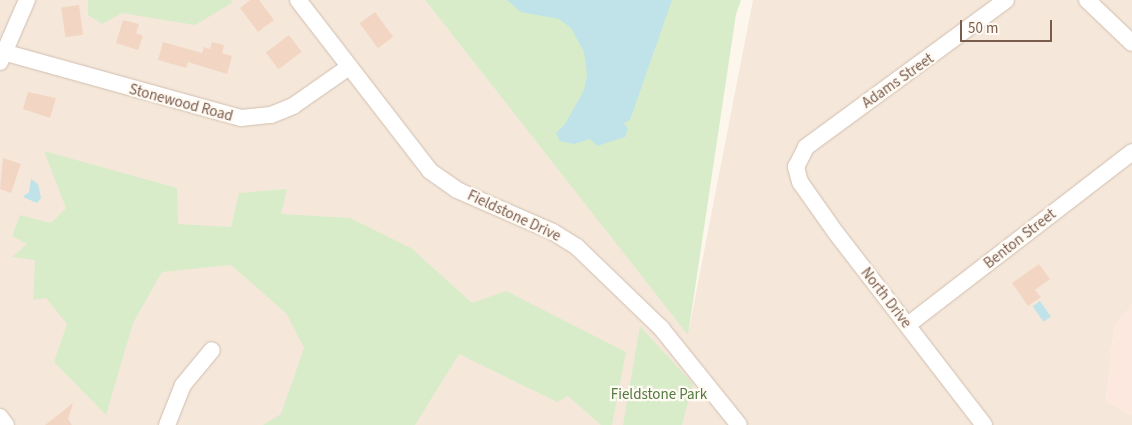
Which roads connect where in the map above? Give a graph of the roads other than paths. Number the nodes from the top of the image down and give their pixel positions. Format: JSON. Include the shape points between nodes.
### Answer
{"nodes":[{"id":1,"x":27,"y":0,"type":"edge"},
{"id":2,"x":298,"y":0,"type":"edge"},
{"id":3,"x":1006,"y":0,"type":"edge"},
{"id":4,"x":1086,"y":0,"type":"edge"},
{"id":5,"x":1132,"y":43,"type":"edge"},
{"id":6,"x":2,"y":57,"type":"edge"},
{"id":7,"x":349,"y":67,"type":"junction"},
{"id":8,"x":1132,"y":152,"type":"edge"},
{"id":9,"x":796,"y":166,"type":"joint"},
{"id":10,"x":909,"y":324,"type":"junction"},
{"id":11,"x":212,"y":350,"type":"dead end"},
{"id":12,"x":0,"y":417,"type":"edge"},
{"id":13,"x":6,"y":425,"type":"edge"},
{"id":14,"x":167,"y":425,"type":"edge"},
{"id":15,"x":739,"y":425,"type":"edge"},
{"id":16,"x":984,"y":425,"type":"edge"}],
"edges":[{"from":1,"to":6,"type":"street"},
{"from":2,"to":7,"type":"street","name":"Fieldstone Drive"},
{"from":3,"to":9,"type":"street","name":"Adams Street","via":[[806,147]]},
{"from":4,"to":5,"type":"street"},
{"from":6,"to":7,"type":"street","name":"Stonewood Road","via":[[241,118],[271,115],[293,106]]},
{"from":7,"to":15,"type":"street","name":"Fieldstone Drive","via":[[418,157],[439,179],[553,232],[577,247],[661,328]]},
{"from":8,"to":10,"type":"street","name":"Benton Street"},
{"from":9,"to":10,"type":"street","name":"North Drive","via":[[800,182],[836,233]]},
{"from":10,"to":16,"type":"street","name":"North Drive"},
{"from":11,"to":14,"type":"street","via":[[183,385]]},
{"from":12,"to":13,"type":"street"}]}
